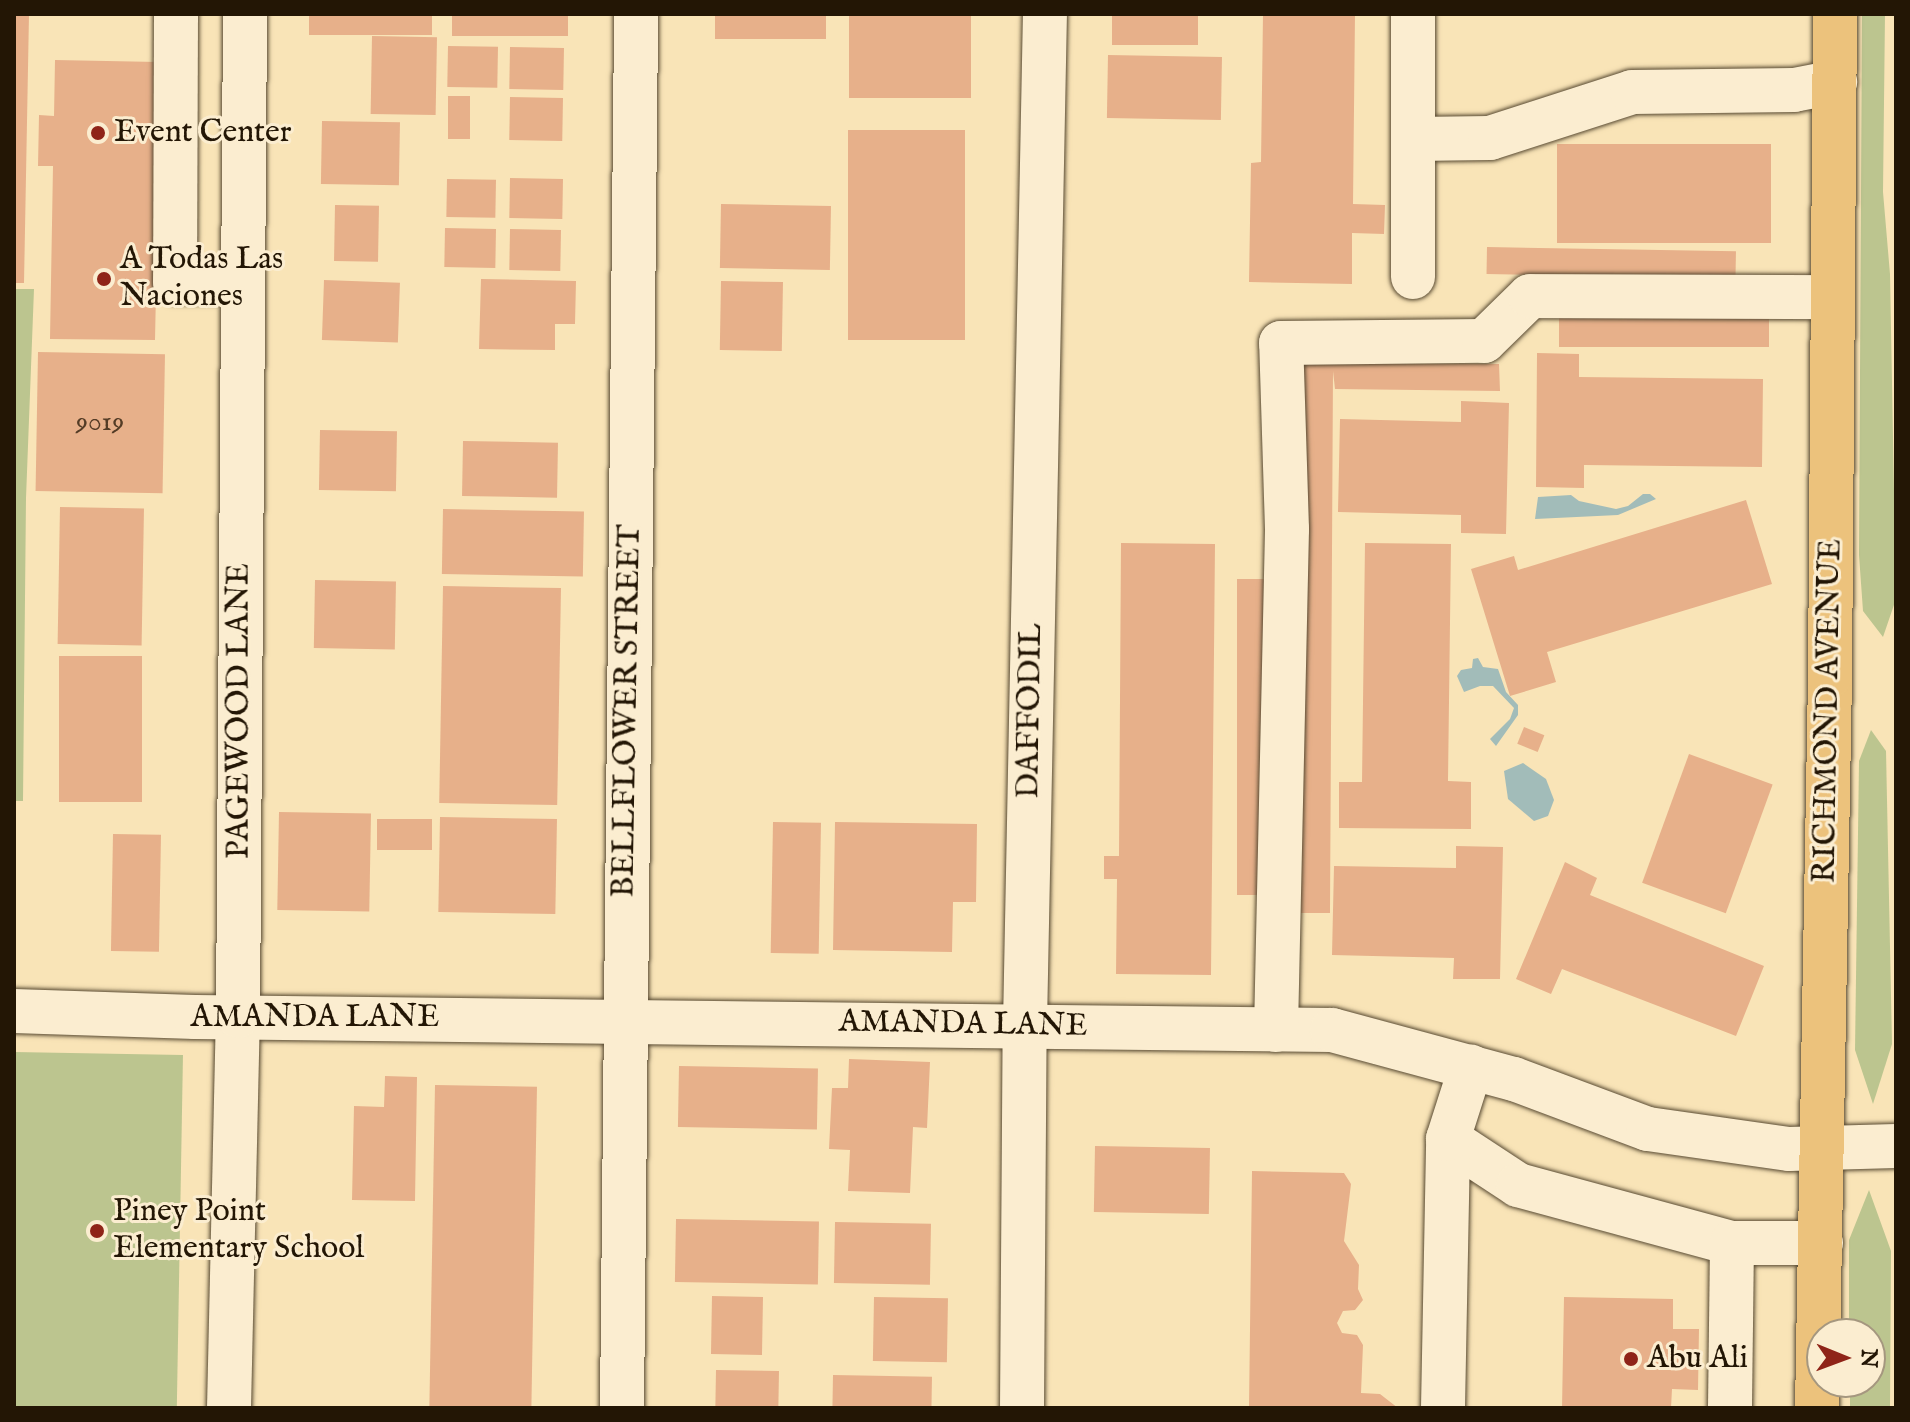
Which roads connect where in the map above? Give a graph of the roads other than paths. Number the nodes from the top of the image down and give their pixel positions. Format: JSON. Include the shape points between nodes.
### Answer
{"nodes":[{"id":1,"x":176,"y":14,"type":"edge"},
{"id":2,"x":245,"y":14,"type":"edge"},
{"id":3,"x":636,"y":14,"type":"edge"},
{"id":4,"x":1045,"y":14,"type":"edge"},
{"id":5,"x":1413,"y":14,"type":"edge"},
{"id":6,"x":1835,"y":14,"type":"edge"},
{"id":7,"x":1835,"y":82,"type":"junction"},
{"id":8,"x":1414,"y":139,"type":"junction"},
{"id":9,"x":1413,"y":277,"type":"dead end"},
{"id":10,"x":243,"y":282,"type":"junction"},
{"id":11,"x":1833,"y":297,"type":"junction"},
{"id":12,"x":14,"y":1011,"type":"edge"},
{"id":13,"x":238,"y":1016,"type":"junction"},
{"id":14,"x":624,"y":1021,"type":"junction"},
{"id":15,"x":1025,"y":1025,"type":"junction"},
{"id":16,"x":1276,"y":1030,"type":"junction"},
{"id":17,"x":1471,"y":1067,"type":"junction"},
{"id":18,"x":1448,"y":1139,"type":"junction"},
{"id":19,"x":1896,"y":1146,"type":"edge"},
{"id":20,"x":1823,"y":1149,"type":"junction"},
{"id":21,"x":1732,"y":1243,"type":"junction"},
{"id":22,"x":1821,"y":1243,"type":"junction"},
{"id":23,"x":229,"y":1408,"type":"edge"},
{"id":24,"x":622,"y":1408,"type":"edge"},
{"id":25,"x":1022,"y":1408,"type":"edge"},
{"id":26,"x":1443,"y":1408,"type":"edge"},
{"id":27,"x":1730,"y":1408,"type":"edge"},
{"id":28,"x":1817,"y":1408,"type":"edge"}],
"edges":[{"from":1,"to":10,"type":"street","via":[[175,282]]},
{"from":2,"to":10,"type":"street","name":"PAGEWOOD LANE"},
{"from":3,"to":14,"type":"street","name":"BELLFLOWER STREET"},
{"from":4,"to":15,"type":"street","name":"DAFFODIL"},
{"from":5,"to":8,"type":"street"},
{"from":6,"to":7,"type":"main road","name":"RICHMOND AVENUE"},
{"from":7,"to":8,"type":"street","via":[[1794,90],[1632,92],[1490,138]]},
{"from":7,"to":11,"type":"main road","name":"RICHMOND AVENUE"},
{"from":8,"to":9,"type":"street"},
{"from":10,"to":13,"type":"street","name":"PAGEWOOD LANE"},
{"from":11,"to":16,"type":"street","via":[[1530,296],[1484,341],[1281,343],[1287,529]]},
{"from":11,"to":20,"type":"main road","name":"RICHMOND AVENUE"},
{"from":12,"to":13,"type":"street","name":"AMANDA LANE"},
{"from":13,"to":14,"type":"street","name":"AMANDA LANE"},
{"from":13,"to":23,"type":"street","name":"PAGEWOOD LANE"},
{"from":14,"to":15,"type":"street","name":"AMANDA LANE"},
{"from":14,"to":24,"type":"street","name":"BELLFLOWER STREET"},
{"from":15,"to":16,"type":"street","name":"AMANDA LANE"},
{"from":15,"to":25,"type":"street","name":"DAFFODIL"},
{"from":16,"to":17,"type":"street","name":"AMANDA LANE","via":[[1332,1030]]},
{"from":17,"to":18,"type":"street"},
{"from":17,"to":20,"type":"street","name":"AMANDA LANE","via":[[1648,1129]]},
{"from":18,"to":21,"type":"street","via":[[1518,1185]]},
{"from":18,"to":26,"type":"street"},
{"from":19,"to":20,"type":"street","name":"AMANDA LANE"},
{"from":20,"to":22,"type":"main road","name":"RICHMOND AVENUE"},
{"from":21,"to":22,"type":"street"},
{"from":21,"to":27,"type":"street"},
{"from":22,"to":28,"type":"main road","name":"RICHMOND AVENUE"}]}
